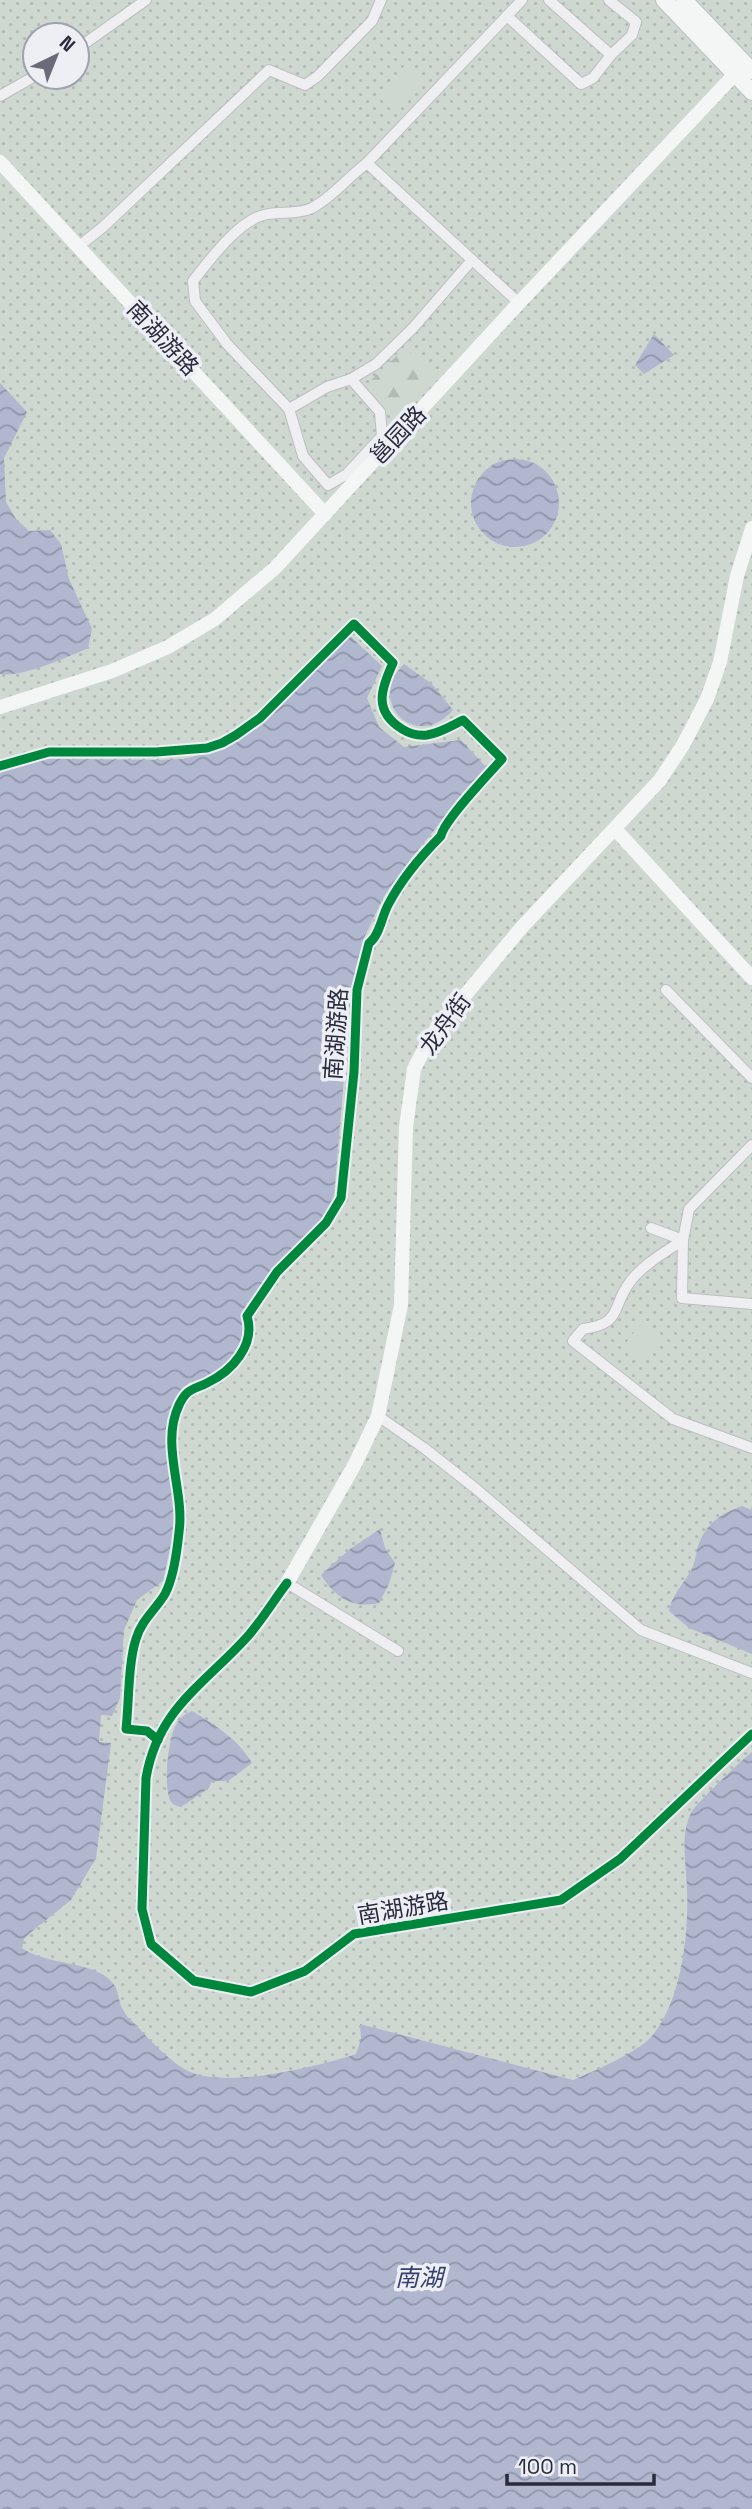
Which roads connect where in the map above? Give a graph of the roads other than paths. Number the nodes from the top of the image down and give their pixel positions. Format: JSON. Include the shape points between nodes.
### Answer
{"nodes":[{"id":1,"x":146,"y":0,"type":"edge"},
{"id":2,"x":381,"y":0,"type":"edge"},
{"id":3,"x":522,"y":0,"type":"edge"},
{"id":4,"x":549,"y":0,"type":"edge"},
{"id":5,"x":609,"y":0,"type":"edge"},
{"id":6,"x":664,"y":0,"type":"edge"},
{"id":7,"x":684,"y":0,"type":"edge"},
{"id":8,"x":507,"y":16,"type":"junction"},
{"id":9,"x":91,"y":39,"type":"edge"},
{"id":10,"x":611,"y":55,"type":"junction"},
{"id":11,"x":752,"y":71,"type":"edge"},
{"id":12,"x":735,"y":74,"type":"junction"},
{"id":13,"x":21,"y":84,"type":"edge"},
{"id":14,"x":752,"y":92,"type":"edge"},
{"id":15,"x":0,"y":96,"type":"edge"},
{"id":16,"x":0,"y":162,"type":"edge"},
{"id":17,"x":367,"y":163,"type":"junction"},
{"id":18,"x":78,"y":247,"type":"junction"},
{"id":19,"x":472,"y":260,"type":"junction"},
{"id":20,"x":519,"y":303,"type":"junction"},
{"id":21,"x":351,"y":379,"type":"junction"},
{"id":22,"x":289,"y":409,"type":"junction"},
{"id":23,"x":325,"y":514,"type":"junction"},
{"id":24,"x":752,"y":528,"type":"edge"},
{"id":25,"x":0,"y":707,"type":"edge"},
{"id":26,"x":615,"y":828,"type":"junction"},
{"id":27,"x":752,"y":978,"type":"edge"},
{"id":28,"x":666,"y":990,"type":"dead end"},
{"id":29,"x":752,"y":1079,"type":"edge"},
{"id":30,"x":752,"y":1145,"type":"edge"},
{"id":31,"x":651,"y":1228,"type":"dead end"},
{"id":32,"x":683,"y":1240,"type":"junction"},
{"id":33,"x":752,"y":1304,"type":"edge"},
{"id":34,"x":379,"y":1416,"type":"junction"},
{"id":35,"x":752,"y":1448,"type":"edge"},
{"id":36,"x":287,"y":1583,"type":"joint"},
{"id":37,"x":398,"y":1651,"type":"dead end"},
{"id":38,"x":752,"y":1673,"type":"edge"}],
"edges":[{"from":1,"to":9,"type":"street"},
{"from":2,"to":18,"type":"street","via":[[372,21],[318,76],[305,85],[269,70]]},
{"from":3,"to":8,"type":"street"},
{"from":4,"to":10,"type":"street"},
{"from":5,"to":10,"type":"street","via":[[636,22],[632,35]]},
{"from":6,"to":12,"type":"main road"},
{"from":7,"to":11,"type":"main road"},
{"from":8,"to":10,"type":"street","via":[[581,84],[593,78]]},
{"from":8,"to":17,"type":"street"},
{"from":12,"to":14,"type":"main road"},
{"from":12,"to":20,"type":"street","name":"邕园路"},
{"from":13,"to":15,"type":"street"},
{"from":16,"to":18,"type":"street","name":"南湖游路"},
{"from":17,"to":19,"type":"street"},
{"from":17,"to":22,"type":"street","via":[[311,208],[263,215],[236,232],[193,281],[195,301],[227,344]]},
{"from":18,"to":23,"type":"street","name":"南湖游路"},
{"from":19,"to":20,"type":"street"},
{"from":19,"to":21,"type":"street","via":[[386,355]]},
{"from":20,"to":23,"type":"street","name":"邕园路"},
{"from":21,"to":22,"type":"street"},
{"from":21,"to":22,"type":"street","via":[[380,412],[382,436],[347,474],[328,485],[303,456]]},
{"from":23,"to":25,"type":"street","name":"邕园路","via":[[275,568],[215,619],[168,647],[112,671]]},
{"from":24,"to":26,"type":"street","name":"龙舟街","via":[[707,699],[660,780]]},
{"from":26,"to":27,"type":"street"},
{"from":26,"to":34,"type":"street","name":"龙舟街","via":[[522,927],[431,1036],[414,1069],[406,1127],[401,1305]]},
{"from":28,"to":29,"type":"street"},
{"from":30,"to":32,"type":"street","via":[[690,1209]]},
{"from":31,"to":32,"type":"street"},
{"from":32,"to":33,"type":"street","via":[[682,1298]]},
{"from":32,"to":35,"type":"street","via":[[631,1281],[615,1316],[601,1327],[583,1329],[573,1342],[673,1419]]},
{"from":34,"to":36,"type":"street","name":"龙舟街"},
{"from":34,"to":38,"type":"street","via":[[475,1488],[641,1630]]},
{"from":36,"to":37,"type":"street"}]}
